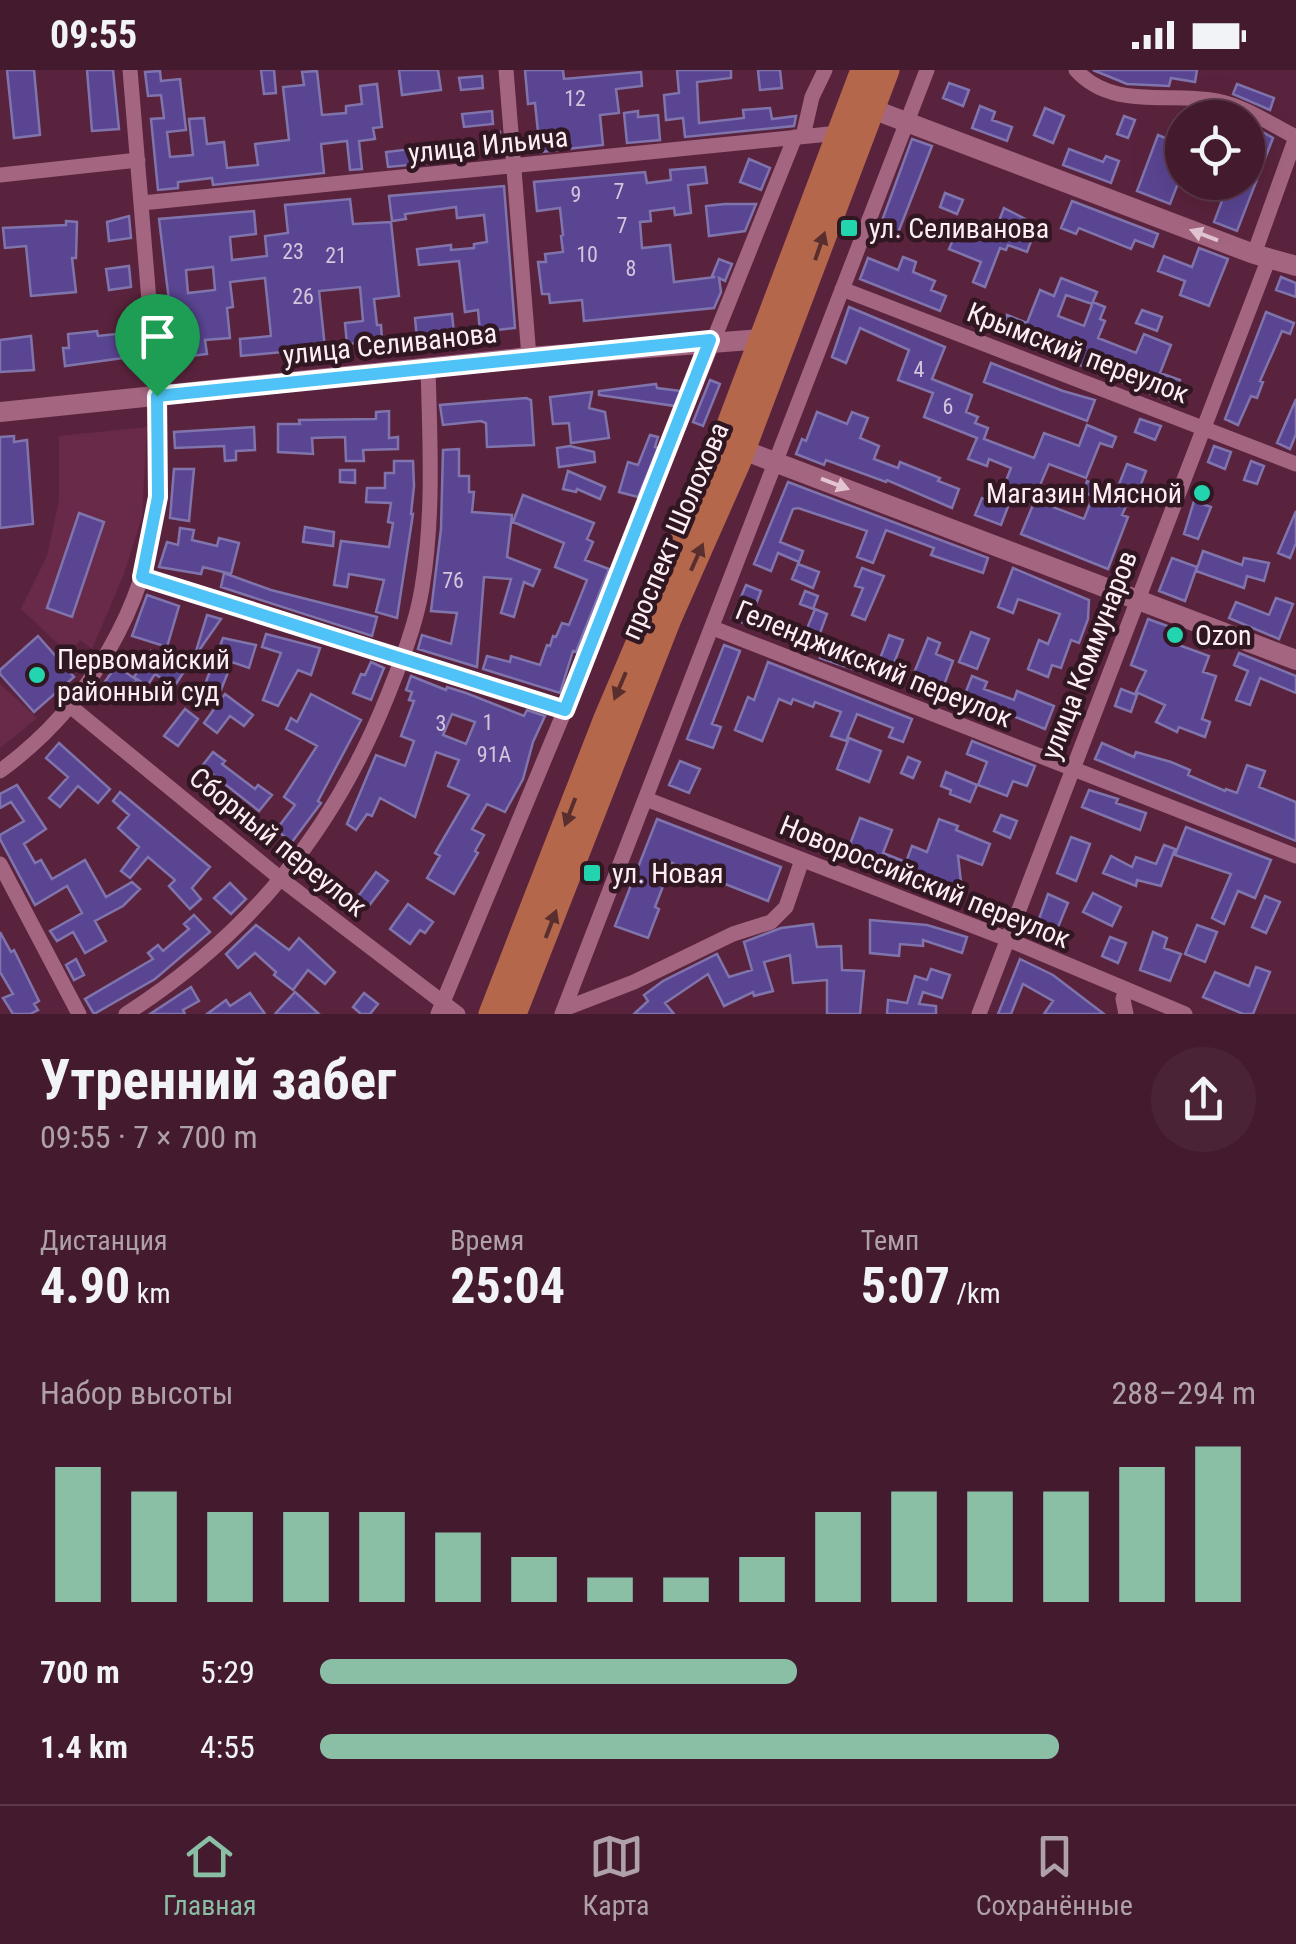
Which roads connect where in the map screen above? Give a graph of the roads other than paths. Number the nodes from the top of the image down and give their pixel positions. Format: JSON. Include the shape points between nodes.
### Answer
{"nodes":[{"id":1,"x":130,"y":70,"type":"edge"},
{"id":2,"x":506,"y":70,"type":"edge"},
{"id":3,"x":825,"y":70,"type":"edge"},
{"id":4,"x":863,"y":70,"type":"edge"},
{"id":5,"x":886,"y":70,"type":"edge"},
{"id":6,"x":927,"y":70,"type":"edge"},
{"id":7,"x":1076,"y":70,"type":"edge"},
{"id":8,"x":872,"y":109,"type":"junction"},
{"id":9,"x":907,"y":122,"type":"junction"},
{"id":10,"x":839,"y":133,"type":"junction"},
{"id":11,"x":799,"y":137,"type":"junction"},
{"id":12,"x":1296,"y":137,"type":"edge"},
{"id":13,"x":138,"y":160,"type":"junction"},
{"id":14,"x":514,"y":168,"type":"junction"},
{"id":15,"x":0,"y":175,"type":"edge"},
{"id":16,"x":142,"y":203,"type":"junction"},
{"id":17,"x":1262,"y":256,"type":"junction"},
{"id":18,"x":1296,"y":266,"type":"edge"},
{"id":19,"x":842,"y":289,"type":"junction"},
{"id":20,"x":776,"y":338,"type":"junction"},
{"id":21,"x":710,"y":340,"type":"junction"},
{"id":22,"x":529,"y":357,"type":"junction"},
{"id":23,"x":428,"y":368,"type":"junction"},
{"id":24,"x":157,"y":396,"type":"junction"},
{"id":25,"x":0,"y":412,"type":"edge"},
{"id":26,"x":1202,"y":428,"type":"junction"},
{"id":27,"x":743,"y":450,"type":"junction"},
{"id":28,"x":774,"y":461,"type":"junction"},
{"id":29,"x":1296,"y":464,"type":"edge"},
{"id":30,"x":142,"y":577,"type":"junction"},
{"id":31,"x":1138,"y":598,"type":"junction"},
{"id":32,"x":713,"y":628,"type":"junction"},
{"id":33,"x":402,"y":660,"type":"junction"},
{"id":34,"x":1296,"y":660,"type":"edge"},
{"id":35,"x":70,"y":706,"type":"junction"},
{"id":36,"x":565,"y":710,"type":"junction"},
{"id":37,"x":1072,"y":769,"type":"junction"},
{"id":38,"x":0,"y":771,"type":"edge"},
{"id":39,"x":646,"y":799,"type":"junction"},
{"id":40,"x":1296,"y":856,"type":"edge"},
{"id":41,"x":802,"y":860,"type":"junction"},
{"id":42,"x":0,"y":864,"type":"edge"},
{"id":43,"x":282,"y":878,"type":"junction"},
{"id":44,"x":1006,"y":939,"type":"junction"},
{"id":45,"x":1126,"y":989,"type":"junction"},
{"id":46,"x":437,"y":1010,"type":"edge"},
{"id":47,"x":563,"y":1011,"type":"edge"},
{"id":48,"x":79,"y":1014,"type":"edge"},
{"id":49,"x":126,"y":1014,"type":"edge"},
{"id":50,"x":458,"y":1014,"type":"edge"},
{"id":51,"x":491,"y":1014,"type":"edge"},
{"id":52,"x":514,"y":1014,"type":"edge"},
{"id":53,"x":979,"y":1014,"type":"edge"},
{"id":54,"x":1126,"y":1014,"type":"edge"},
{"id":55,"x":1185,"y":1014,"type":"edge"}],
"edges":[{"from":1,"to":13,"type":"street"},
{"from":2,"to":14,"type":"street"},
{"from":3,"to":11,"type":"street"},
{"from":4,"to":10,"type":"main road","name":"проспект Шолохова"},
{"from":5,"to":8,"type":"main road","name":"проспект Шолохова"},
{"from":6,"to":9,"type":"street"},
{"from":7,"to":12,"type":"street","via":[[1090,83],[1130,97],[1222,101]]},
{"from":8,"to":9,"type":"street"},
{"from":20,"to":8,"type":"main road","name":"проспект Шолохова","one_way":true},
{"from":17,"to":9,"type":"street","one_way":true},
{"from":9,"to":19,"type":"street"},
{"from":10,"to":11,"type":"street","name":"улица Ильича"},
{"from":10,"to":20,"type":"main road","name":"проспект Шолохова"},
{"from":11,"to":14,"type":"street","name":"улица Ильича"},
{"from":11,"to":21,"type":"street"},
{"from":12,"to":17,"type":"street","name":"улица Коммунаров"},
{"from":13,"to":15,"type":"street"},
{"from":13,"to":16,"type":"street"},
{"from":14,"to":16,"type":"street","name":"улица Ильича"},
{"from":14,"to":22,"type":"street"},
{"from":16,"to":24,"type":"street"},
{"from":17,"to":18,"type":"street"},
{"from":17,"to":26,"type":"street","name":"улица Коммунаров"},
{"from":19,"to":26,"type":"street","name":"Крымский переулок"},
{"from":19,"to":28,"type":"street"},
{"from":20,"to":21,"type":"street","name":"улица Селиванова"},
{"from":20,"to":27,"type":"main road","name":"проспект Шолохова"},
{"from":20,"to":51,"type":"main road","name":"проспект Шолохова","one_way":true,"via":[[715,462],[605,721]]},
{"from":21,"to":22,"type":"street","name":"улица Селиванова"},
{"from":21,"to":36,"type":"street"},
{"from":22,"to":23,"type":"street","name":"улица Селиванова"},
{"from":23,"to":24,"type":"street","name":"улица Селиванова"},
{"from":23,"to":33,"type":"street","via":[[429,517],[422,590]]},
{"from":24,"to":25,"type":"street","name":"улица Селиванова"},
{"from":24,"to":30,"type":"street","via":[[158,497]]},
{"from":26,"to":29,"type":"street","name":"Крымский переулок"},
{"from":26,"to":31,"type":"street","name":"улица Коммунаров"},
{"from":27,"to":28,"type":"street"},
{"from":52,"to":27,"type":"main road","name":"проспект Шолохова","one_way":true},
{"from":28,"to":31,"type":"street","one_way":true},
{"from":28,"to":32,"type":"street"},
{"from":30,"to":33,"type":"street"},
{"from":30,"to":35,"type":"street","via":[[105,658]]},
{"from":31,"to":34,"type":"street"},
{"from":31,"to":37,"type":"street","name":"улица Коммунаров"},
{"from":32,"to":37,"type":"street","name":"Геленджикский переулок"},
{"from":32,"to":39,"type":"street"},
{"from":33,"to":36,"type":"street"},
{"from":33,"to":43,"type":"street","via":[[352,777]]},
{"from":35,"to":38,"type":"street"},
{"from":35,"to":43,"type":"street","name":"Сборный переулок"},
{"from":36,"to":46,"type":"street"},
{"from":37,"to":40,"type":"street","name":"Геленджикский переулок"},
{"from":37,"to":44,"type":"street","name":"улица Коммунаров"},
{"from":39,"to":41,"type":"street","name":"Новороссийский переулок"},
{"from":39,"to":47,"type":"street"},
{"from":41,"to":44,"type":"street","name":"Новороссийский переулок"},
{"from":41,"to":47,"type":"street","via":[[786,906],[771,922]]},
{"from":42,"to":48,"type":"street"},
{"from":43,"to":46,"type":"street","name":"Сборный переулок"},
{"from":43,"to":49,"type":"street","via":[[202,960]]},
{"from":44,"to":45,"type":"street","name":"Новороссийский переулок"},
{"from":44,"to":53,"type":"street","name":"улица Коммунаров"},
{"from":45,"to":54,"type":"street"},
{"from":45,"to":55,"type":"street","name":"Новороссийский переулок"},
{"from":46,"to":50,"type":"street","name":"Сборный переулок"}]}
